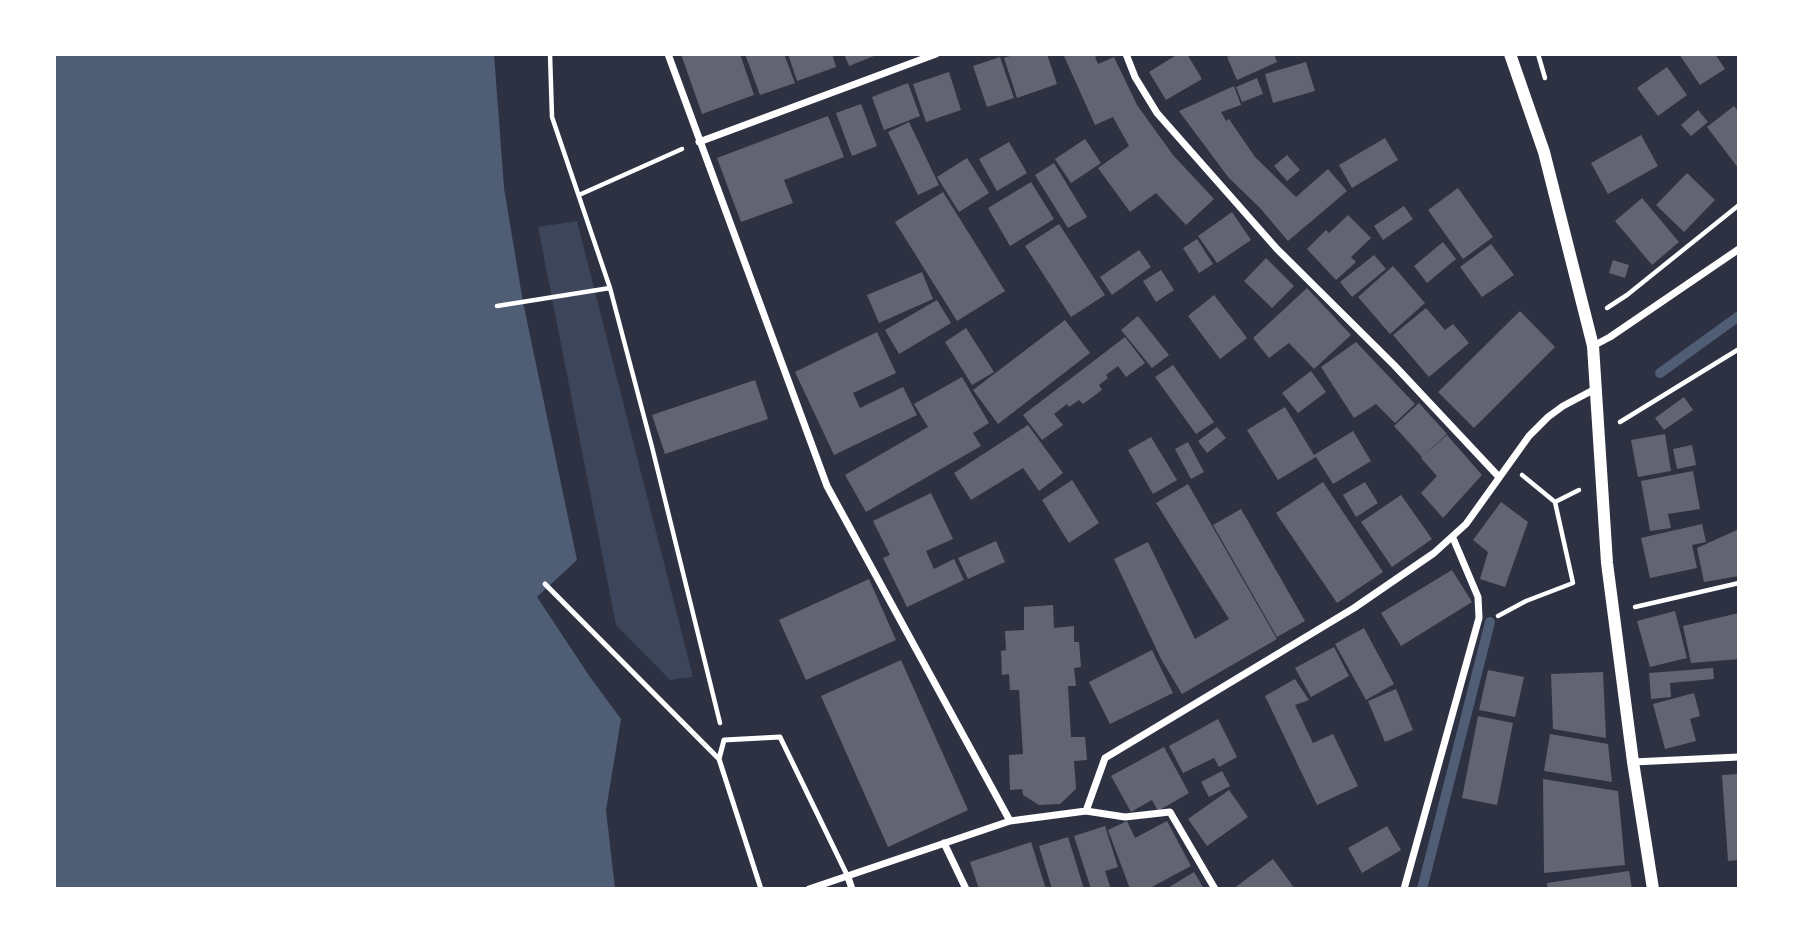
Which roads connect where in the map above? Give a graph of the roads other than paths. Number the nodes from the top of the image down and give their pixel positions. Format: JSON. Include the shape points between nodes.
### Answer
{"nodes":[{"id":1,"x":668,"y":54,"type":"edge"},
{"id":2,"x":936,"y":54,"type":"edge"},
{"id":3,"x":1126,"y":54,"type":"edge"},
{"id":4,"x":1510,"y":54,"type":"edge"},
{"id":5,"x":699,"y":142,"type":"junction"},
{"id":6,"x":1739,"y":249,"type":"edge"},
{"id":7,"x":1593,"y":346,"type":"junction"},
{"id":8,"x":1597,"y":388,"type":"junction"},
{"id":9,"x":1499,"y":477,"type":"junction"},
{"id":10,"x":1453,"y":538,"type":"junction"},
{"id":11,"x":545,"y":584,"type":"dead end"},
{"id":12,"x":1739,"y":757,"type":"edge"},
{"id":13,"x":719,"y":759,"type":"junction"},
{"id":14,"x":1633,"y":762,"type":"junction"},
{"id":15,"x":1086,"y":811,"type":"junction"},
{"id":16,"x":1010,"y":821,"type":"junction"},
{"id":17,"x":943,"y":843,"type":"junction"},
{"id":18,"x":848,"y":877,"type":"junction"},
{"id":19,"x":761,"y":889,"type":"edge"},
{"id":20,"x":809,"y":889,"type":"edge"},
{"id":21,"x":852,"y":889,"type":"edge"},
{"id":22,"x":966,"y":889,"type":"edge"},
{"id":23,"x":1215,"y":889,"type":"edge"},
{"id":24,"x":1404,"y":889,"type":"edge"},
{"id":25,"x":1653,"y":889,"type":"edge"}],
"edges":[{"from":1,"to":5,"type":"street"},
{"from":2,"to":5,"type":"street"},
{"from":3,"to":9,"type":"street","via":[[1157,113],[1277,249]]},
{"from":4,"to":7,"type":"street","via":[[1544,152]]},
{"from":5,"to":16,"type":"street","via":[[827,486]]},
{"from":6,"to":7,"type":"street"},
{"from":7,"to":8,"type":"street"},
{"from":8,"to":9,"type":"street","via":[[1548,417]]},
{"from":8,"to":14,"type":"street","via":[[1607,563]]},
{"from":9,"to":10,"type":"street"},
{"from":10,"to":15,"type":"street","via":[[1354,608],[1105,758]]},
{"from":10,"to":24,"type":"street","via":[[1478,597],[1479,618]]},
{"from":11,"to":13,"type":"lane"},
{"from":12,"to":14,"type":"street"},
{"from":13,"to":18,"type":"lane","via":[[724,740],[780,737]]},
{"from":13,"to":19,"type":"lane"},
{"from":14,"to":25,"type":"street"},
{"from":15,"to":16,"type":"street"},
{"from":15,"to":23,"type":"street","via":[[1125,817],[1170,812]]},
{"from":16,"to":17,"type":"street"},
{"from":17,"to":18,"type":"street"},
{"from":17,"to":22,"type":"street"},
{"from":18,"to":20,"type":"street"},
{"from":18,"to":21,"type":"street"}]}
